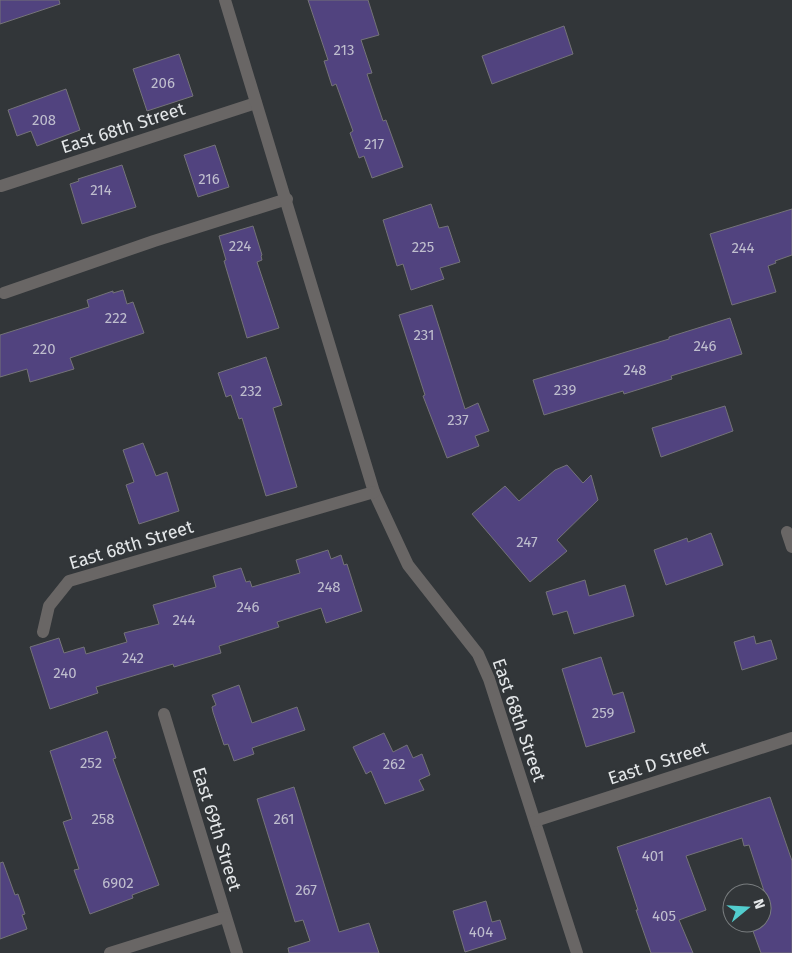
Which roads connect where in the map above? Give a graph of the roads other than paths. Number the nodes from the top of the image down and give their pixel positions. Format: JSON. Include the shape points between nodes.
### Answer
{"nodes":[{"id":1,"x":225,"y":0,"type":"edge"},
{"id":2,"x":256,"y":102,"type":"junction"},
{"id":3,"x":1,"y":186,"type":"edge"},
{"id":4,"x":286,"y":199,"type":"junction"},
{"id":5,"x":4,"y":293,"type":"dead end"},
{"id":6,"x":374,"y":492,"type":"junction"},
{"id":7,"x":788,"y":532,"type":"dead end"},
{"id":8,"x":792,"y":547,"type":"edge"},
{"id":9,"x":43,"y":632,"type":"dead end"},
{"id":10,"x":164,"y":714,"type":"dead end"},
{"id":11,"x":792,"y":738,"type":"edge"},
{"id":12,"x":535,"y":821,"type":"junction"},
{"id":13,"x":225,"y":917,"type":"junction"},
{"id":14,"x":110,"y":953,"type":"edge"},
{"id":15,"x":237,"y":953,"type":"edge"},
{"id":16,"x":577,"y":953,"type":"edge"}],
"edges":[{"from":1,"to":2,"type":"street","name":"East 68th Street"},
{"from":2,"to":3,"type":"street","name":"East 68th Street"},
{"from":2,"to":4,"type":"street","name":"East 68th Street"},
{"from":4,"to":5,"type":"street"},
{"from":4,"to":6,"type":"street","name":"East 68th Street"},
{"from":6,"to":9,"type":"street","name":"East 68th Street","via":[[69,581],[49,606]]},
{"from":6,"to":12,"type":"street","name":"East 68th Street","via":[[408,565],[478,654],[490,679]]},
{"from":7,"to":8,"type":"street"},
{"from":10,"to":13,"type":"street","name":"East 69th Street"},
{"from":11,"to":12,"type":"street","name":"East D Street"},
{"from":12,"to":16,"type":"street","name":"East 68th Street"},
{"from":13,"to":14,"type":"street"},
{"from":13,"to":15,"type":"street","name":"East 69th Street"}]}
